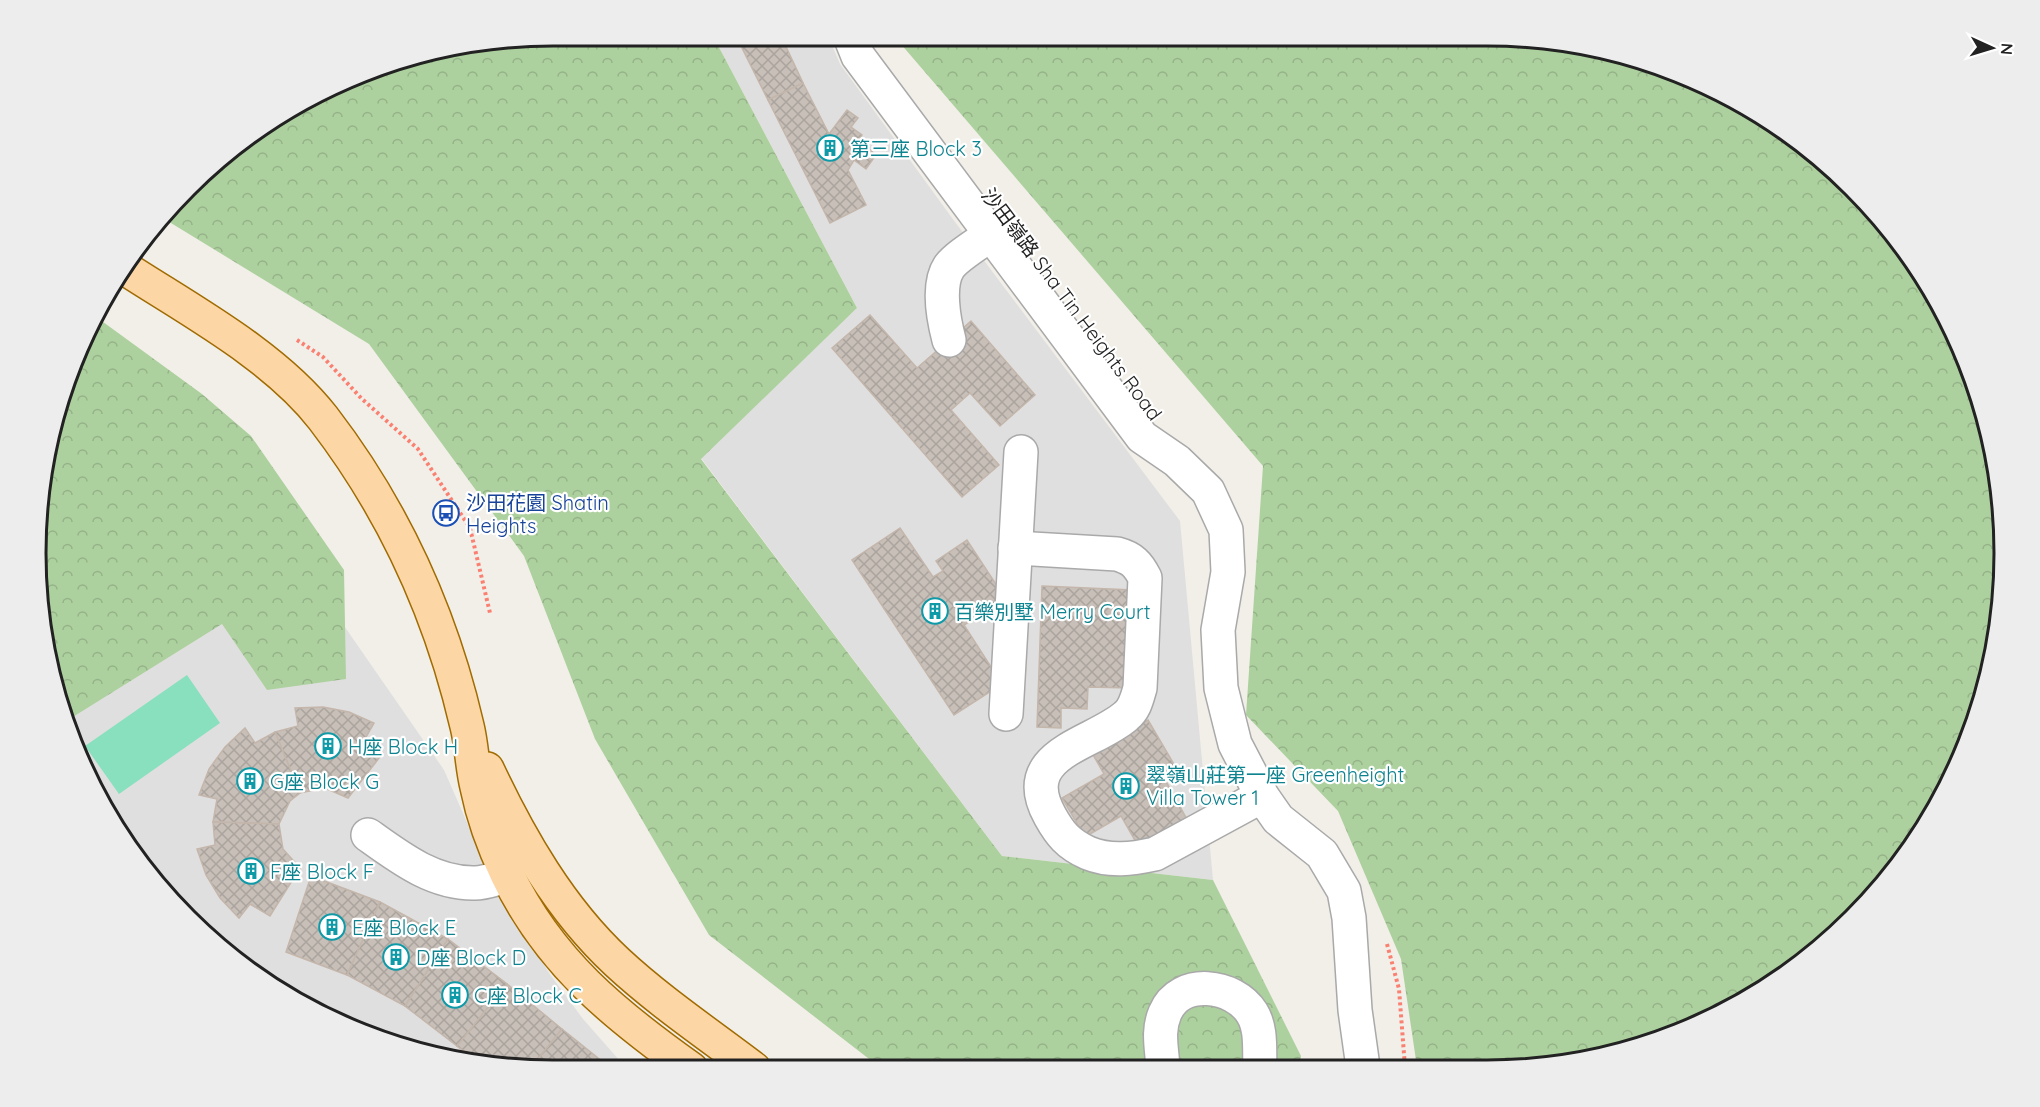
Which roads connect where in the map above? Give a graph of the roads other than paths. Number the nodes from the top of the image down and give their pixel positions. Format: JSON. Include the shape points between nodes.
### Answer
{"nodes":[{"id":1,"x":854,"y":46,"type":"edge"},
{"id":2,"x":990,"y":235,"type":"junction"},
{"id":3,"x":132,"y":273,"type":"edge"},
{"id":4,"x":949,"y":340,"type":"dead end"},
{"id":5,"x":1021,"y":452,"type":"dead end"},
{"id":6,"x":1015,"y":548,"type":"junction"},
{"id":7,"x":1006,"y":714,"type":"dead end"},
{"id":8,"x":467,"y":727,"type":"junction"},
{"id":9,"x":1263,"y":796,"type":"junction"},
{"id":10,"x":369,"y":835,"type":"dead end"},
{"id":11,"x":507,"y":876,"type":"junction"},
{"id":12,"x":615,"y":960,"type":"junction"},
{"id":13,"x":586,"y":987,"type":"junction"},
{"id":14,"x":670,"y":1060,"type":"edge"},
{"id":15,"x":742,"y":1060,"type":"edge"},
{"id":16,"x":1162,"y":1060,"type":"edge"},
{"id":17,"x":1260,"y":1060,"type":"edge"},
{"id":18,"x":1362,"y":1060,"type":"edge"}],
"edges":[{"from":1,"to":2,"type":"street","name":"沙田嶺路 Sha Tin Heights Road"},
{"from":2,"to":4,"type":"street","via":[[949,267],[943,291],[943,316]]},
{"from":2,"to":9,"type":"street","name":"沙田嶺路 Sha Tin Heights Road","via":[[1142,437],[1177,461],[1208,491],[1226,530],[1228,572],[1218,630],[1221,688],[1235,744]]},
{"from":3,"to":8,"type":"main road","via":[[253,353],[308,400],[356,462],[388,513],[421,582]]},
{"from":5,"to":6,"type":"street"},
{"from":6,"to":7,"type":"street"},
{"from":6,"to":9,"type":"street","via":[[1130,557],[1145,578],[1136,704],[1126,716],[1054,757],[1046,771],[1043,803],[1062,838],[1096,856],[1136,859],[1155,854]]},
{"from":8,"to":11,"type":"main road","via":[[477,788]]},
{"from":8,"to":12,"type":"main road","via":[[533,856],[554,889]]},
{"from":9,"to":18,"type":"street","name":"沙田嶺路 Sha Tin Heights Road","via":[[1278,819],[1322,854],[1344,891]]},
{"from":10,"to":11,"type":"street","via":[[427,873],[455,882],[477,884]]},
{"from":11,"to":13,"type":"main road","via":[[545,937]]},
{"from":12,"to":13,"type":"street"},
{"from":12,"to":15,"type":"main road"},
{"from":13,"to":14,"type":"main road"},
{"from":16,"to":17,"type":"street","via":[[1160,1042],[1166,1011],[1181,995],[1203,988],[1236,997],[1252,1014]]}]}
